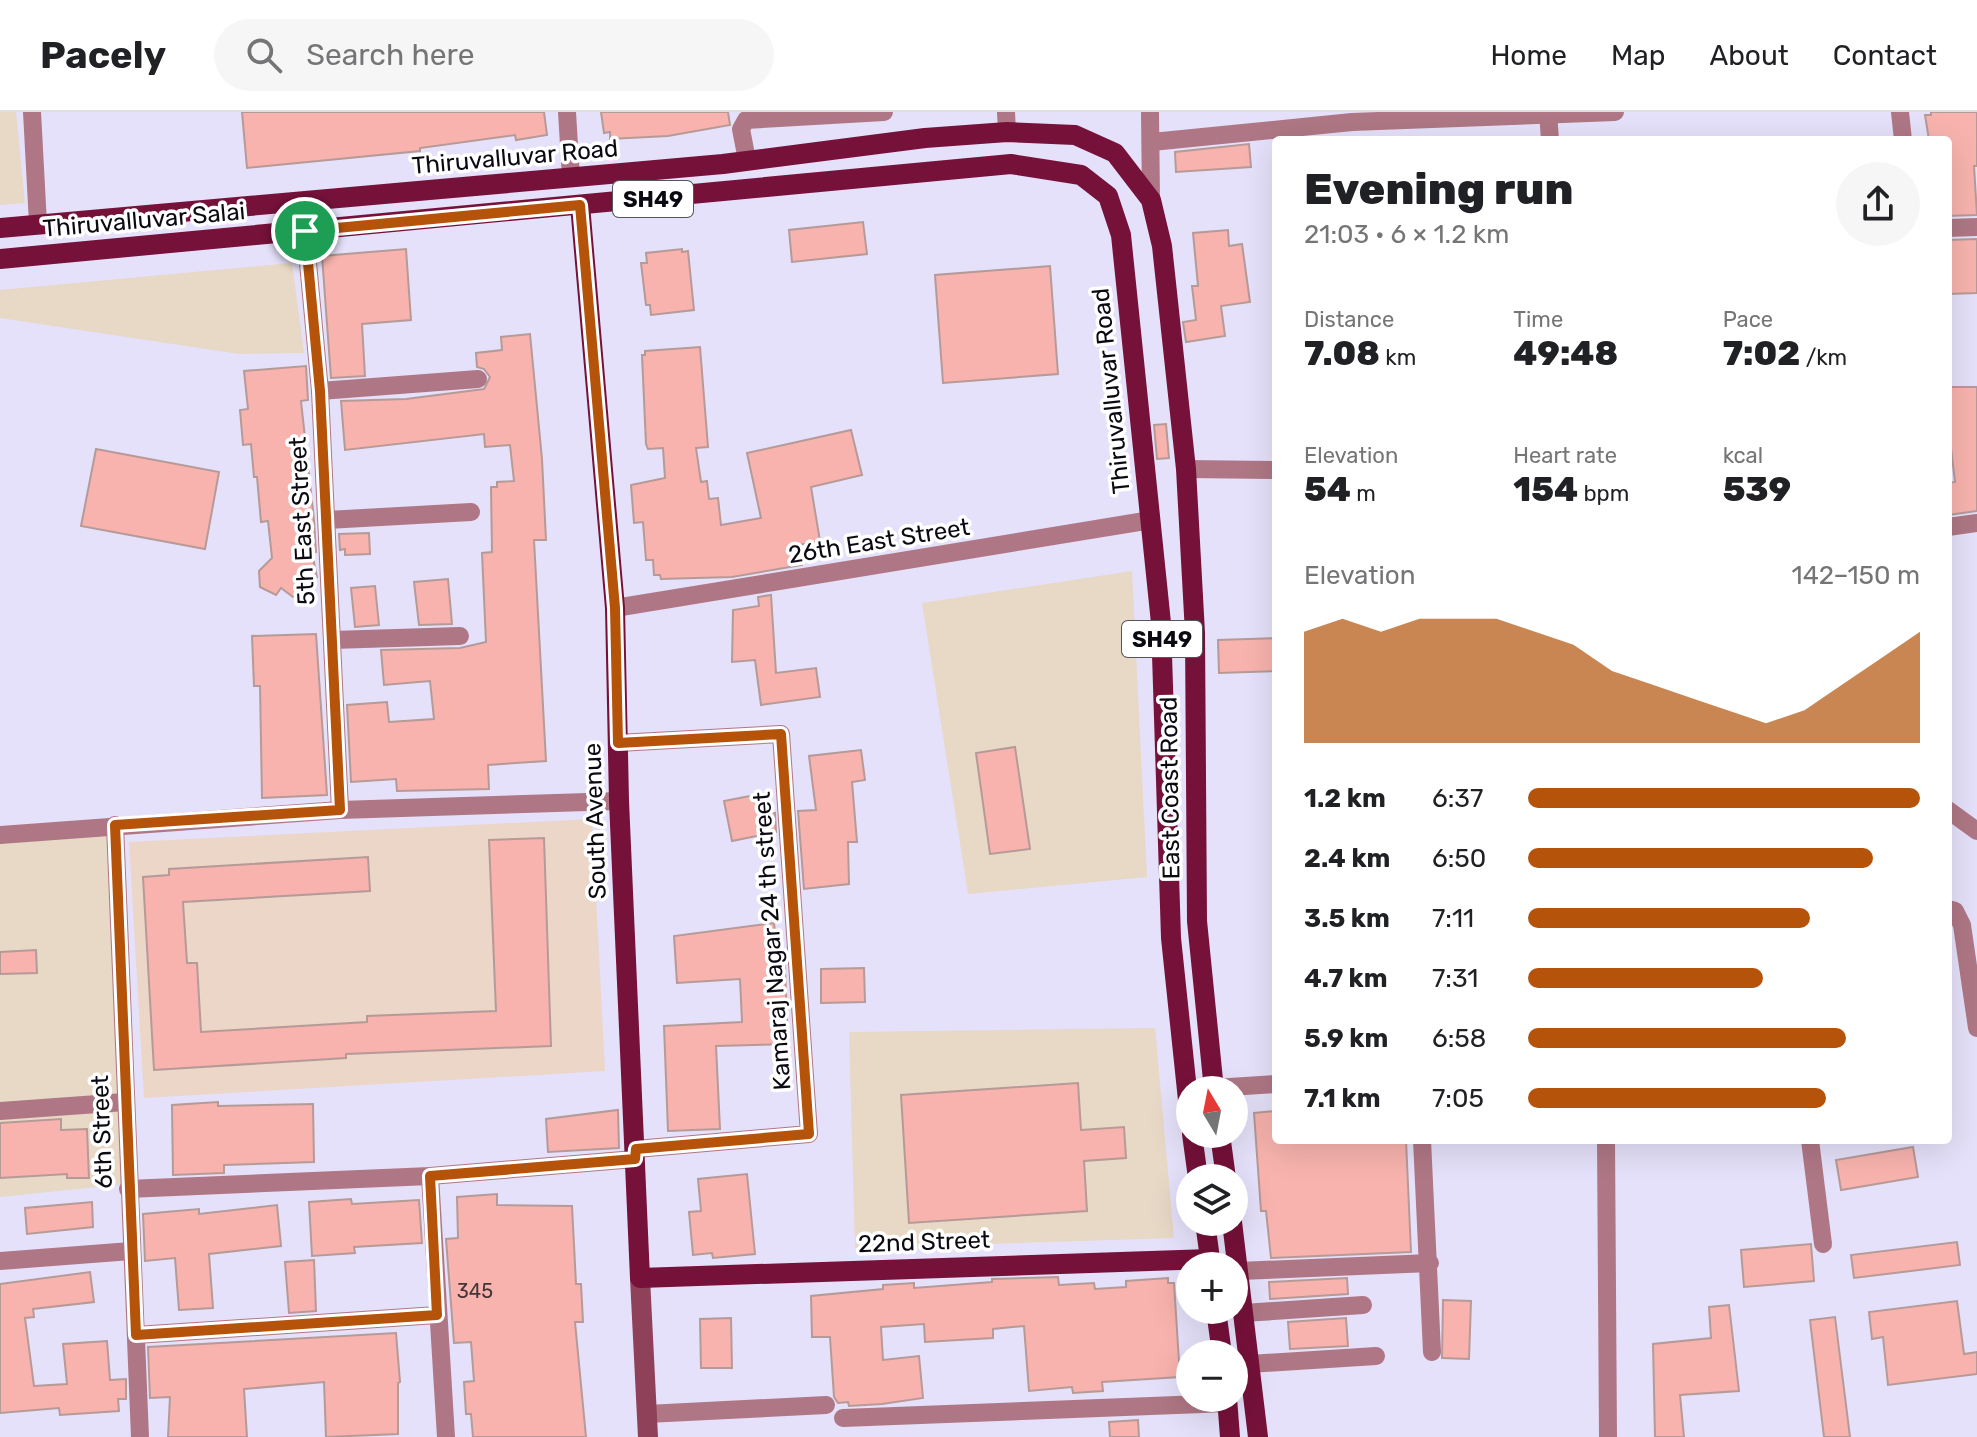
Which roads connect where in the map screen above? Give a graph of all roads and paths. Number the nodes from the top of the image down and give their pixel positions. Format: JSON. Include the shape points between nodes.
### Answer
{"nodes":[{"id":1,"x":32,"y":112,"type":"edge"},
{"id":2,"x":567,"y":112,"type":"edge"},
{"id":3,"x":884,"y":112,"type":"edge"},
{"id":4,"x":1150,"y":112,"type":"edge"},
{"id":5,"x":1615,"y":112,"type":"edge"},
{"id":6,"x":1900,"y":112,"type":"edge"},
{"id":7,"x":1548,"y":114,"type":"edge"},
{"id":8,"x":746,"y":116,"type":"edge"},
{"id":9,"x":1007,"y":122,"type":"edge"},
{"id":10,"x":1550,"y":136,"type":"edge"},
{"id":11,"x":1903,"y":136,"type":"edge"},
{"id":12,"x":1152,"y":142,"type":"junction"},
{"id":13,"x":747,"y":160,"type":"junction"},
{"id":14,"x":571,"y":178,"type":"junction"},
{"id":15,"x":1151,"y":200,"type":"junction"},
{"id":16,"x":580,"y":205,"type":"junction"},
{"id":17,"x":38,"y":224,"type":"junction"},
{"id":18,"x":1977,"y":227,"type":"edge"},
{"id":19,"x":0,"y":228,"type":"edge"},
{"id":20,"x":1952,"y":228,"type":"edge"},
{"id":21,"x":305,"y":231,"type":"junction"},
{"id":22,"x":0,"y":259,"type":"edge"},
{"id":23,"x":478,"y":379,"type":"dead end"},
{"id":24,"x":320,"y":391,"type":"junction"},
{"id":25,"x":1186,"y":469,"type":"junction"},
{"id":26,"x":1272,"y":470,"type":"edge"},
{"id":27,"x":471,"y":512,"type":"dead end"},
{"id":28,"x":327,"y":520,"type":"junction"},
{"id":29,"x":1151,"y":520,"type":"junction"},
{"id":30,"x":1977,"y":523,"type":"edge"},
{"id":31,"x":1952,"y":526,"type":"edge"},
{"id":32,"x":615,"y":608,"type":"junction"},
{"id":33,"x":460,"y":636,"type":"dead end"},
{"id":34,"x":332,"y":640,"type":"junction"},
{"id":35,"x":618,"y":743,"type":"junction"},
{"id":36,"x":619,"y":801,"type":"junction"},
{"id":37,"x":340,"y":810,"type":"junction"},
{"id":38,"x":1952,"y":813,"type":"edge"},
{"id":39,"x":115,"y":825,"type":"junction"},
{"id":40,"x":1977,"y":831,"type":"edge"},
{"id":41,"x":0,"y":835,"type":"edge"},
{"id":42,"x":1952,"y":910,"type":"edge"},
{"id":43,"x":1977,"y":1028,"type":"edge"},
{"id":44,"x":1185,"y":1076,"type":"edge"},
{"id":45,"x":1213,"y":1076,"type":"edge"},
{"id":46,"x":1272,"y":1084,"type":"edge"},
{"id":47,"x":1248,"y":1086,"type":"edge"},
{"id":48,"x":125,"y":1102,"type":"junction"},
{"id":49,"x":0,"y":1111,"type":"edge"},
{"id":50,"x":1422,"y":1144,"type":"edge"},
{"id":51,"x":1606,"y":1144,"type":"edge"},
{"id":52,"x":1810,"y":1144,"type":"edge"},
{"id":53,"x":635,"y":1154,"type":"junction"},
{"id":54,"x":430,"y":1176,"type":"junction"},
{"id":55,"x":128,"y":1189,"type":"junction"},
{"id":56,"x":1823,"y":1244,"type":"dead end"},
{"id":57,"x":131,"y":1251,"type":"junction"},
{"id":58,"x":0,"y":1261,"type":"edge"},
{"id":59,"x":1176,"y":1263,"type":"edge"},
{"id":60,"x":1430,"y":1263,"type":"junction"},
{"id":61,"x":1248,"y":1271,"type":"edge"},
{"id":62,"x":640,"y":1278,"type":"junction"},
{"id":63,"x":1363,"y":1305,"type":"dead end"},
{"id":64,"x":1248,"y":1313,"type":"edge"},
{"id":65,"x":437,"y":1315,"type":"junction"},
{"id":66,"x":1245,"y":1324,"type":"edge"},
{"id":67,"x":136,"y":1335,"type":"junction"},
{"id":68,"x":1432,"y":1352,"type":"dead end"},
{"id":69,"x":1376,"y":1356,"type":"dead end"},
{"id":70,"x":1250,"y":1364,"type":"junction"},
{"id":71,"x":1176,"y":1403,"type":"edge"},
{"id":72,"x":826,"y":1405,"type":"dead end"},
{"id":73,"x":1228,"y":1412,"type":"edge"},
{"id":74,"x":647,"y":1414,"type":"junction"},
{"id":75,"x":843,"y":1418,"type":"dead end"},
{"id":76,"x":140,"y":1437,"type":"edge"},
{"id":77,"x":446,"y":1437,"type":"edge"},
{"id":78,"x":648,"y":1437,"type":"edge"},
{"id":79,"x":1230,"y":1437,"type":"edge"},
{"id":80,"x":1258,"y":1437,"type":"edge"},
{"id":81,"x":1608,"y":1437,"type":"edge"}],
"edges":[{"from":1,"to":17,"type":"street"},
{"from":2,"to":14,"type":"street"},
{"from":3,"to":8,"type":"street"},
{"from":4,"to":12,"type":"street"},
{"from":5,"to":7,"type":"street"},
{"from":6,"to":11,"type":"street"},
{"from":7,"to":10,"type":"street"},
{"from":7,"to":12,"type":"street","via":[[1352,122]]},
{"from":8,"to":13,"type":"street","via":[[741,129]]},
{"from":9,"to":13,"type":"main road","name":"Thiruvalluvar Road","number":"SH49"},
{"from":9,"to":15,"type":"main road","name":"Thiruvalluvar Road","number":"SH49","via":[[1075,135],[1115,153]]},
{"from":12,"to":15,"type":"street"},
{"from":13,"to":14,"type":"main road","name":"Thiruvalluvar Road","number":"SH49"},
{"from":14,"to":17,"type":"main road","name":"Thiruvalluvar Road","number":"SH49"},
{"from":15,"to":25,"type":"main road","name":"East Coast Road","number":"SH49","via":[[1162,246]]},
{"from":16,"to":21,"type":"main road","name":"Thiruvalluvar Salai","number":"SH49"},
{"from":16,"to":29,"type":"main road","name":"Thiruvalluvar Road","number":"SH49","via":[[1011,164],[1081,175],[1108,196],[1121,235]]},
{"from":16,"to":32,"type":"main road","name":"South Avenue"},
{"from":17,"to":19,"type":"main road","name":"Thiruvalluvar Road","number":"SH49"},
{"from":18,"to":20,"type":"street"},
{"from":21,"to":22,"type":"main road","name":"Thiruvalluvar Salai","number":"SH49"},
{"from":21,"to":24,"type":"street","name":"5th East Street"},
{"from":23,"to":24,"type":"street"},
{"from":24,"to":28,"type":"street","name":"5th East Street"},
{"from":25,"to":26,"type":"street"},
{"from":25,"to":45,"type":"main road","name":"East Coast Road","number":"SH49","via":[[1195,633],[1197,921]]},
{"from":27,"to":28,"type":"street"},
{"from":28,"to":34,"type":"street","name":"5th East Street"},
{"from":29,"to":32,"type":"street","name":"26th East Street"},
{"from":29,"to":44,"type":"main road","name":"Thiruvalluvar Road","number":"SH49","via":[[1161,623],[1171,938]]},
{"from":30,"to":31,"type":"street"},
{"from":32,"to":35,"type":"main road","name":"South Avenue"},
{"from":33,"to":34,"type":"street"},
{"from":34,"to":37,"type":"street","name":"5th East Street"},
{"from":35,"to":36,"type":"main road","name":"South Avenue"},
{"from":35,"to":53,"type":"street","name":"Kamaraj Nagar 24 th street","via":[[781,734],[809,1134]]},
{"from":36,"to":37,"type":"street"},
{"from":36,"to":53,"type":"main road","name":"South Avenue"},
{"from":37,"to":39,"type":"street"},
{"from":38,"to":40,"type":"street"},
{"from":39,"to":41,"type":"street"},
{"from":39,"to":48,"type":"street","name":"6th Street"},
{"from":42,"to":43,"type":"street","via":[[1962,925]]},
{"from":46,"to":47,"type":"street"},
{"from":48,"to":49,"type":"street"},
{"from":48,"to":55,"type":"street","name":"6th Street"},
{"from":50,"to":60,"type":"street"},
{"from":51,"to":81,"type":"street"},
{"from":52,"to":56,"type":"street"},
{"from":53,"to":54,"type":"street"},
{"from":53,"to":62,"type":"main road","name":"South Avenue"},
{"from":54,"to":55,"type":"street"},
{"from":54,"to":65,"type":"street"},
{"from":55,"to":57,"type":"street","name":"6th Street"},
{"from":57,"to":58,"type":"street"},
{"from":57,"to":67,"type":"street","name":"6th Street"},
{"from":59,"to":62,"type":"main road","name":"22nd Street"},
{"from":60,"to":61,"type":"street"},
{"from":60,"to":68,"type":"street"},
{"from":62,"to":74,"type":"main road","name":"South Avenue"},
{"from":63,"to":64,"type":"street"},
{"from":65,"to":67,"type":"street"},
{"from":65,"to":77,"type":"street"},
{"from":66,"to":70,"type":"main road"},
{"from":67,"to":76,"type":"street","name":"6th Street"},
{"from":69,"to":70,"type":"street"},
{"from":70,"to":80,"type":"main road"},
{"from":71,"to":75,"type":"street"},
{"from":72,"to":74,"type":"street"},
{"from":73,"to":79,"type":"main road"},
{"from":74,"to":78,"type":"main road","name":"South Avenue"}]}
